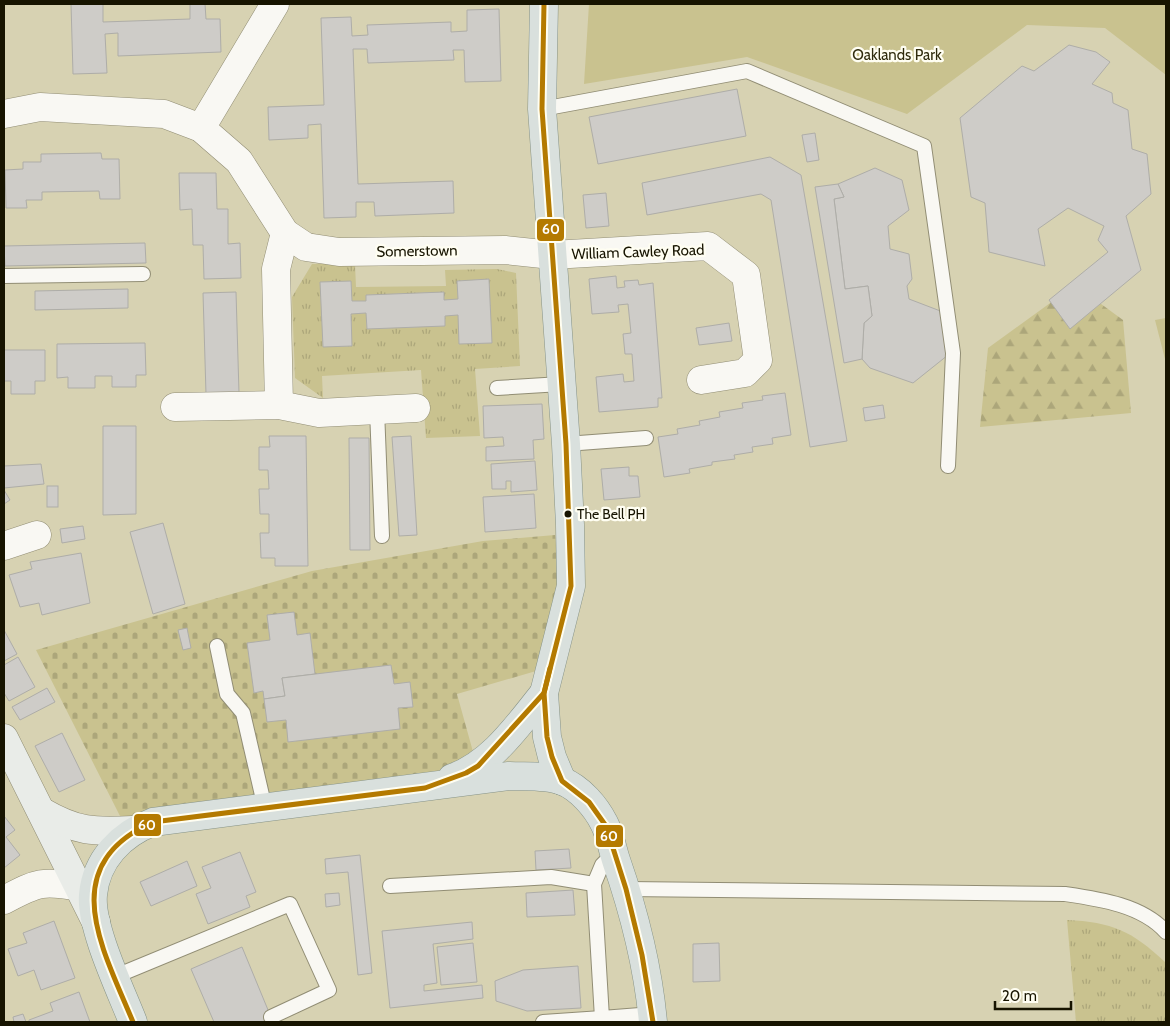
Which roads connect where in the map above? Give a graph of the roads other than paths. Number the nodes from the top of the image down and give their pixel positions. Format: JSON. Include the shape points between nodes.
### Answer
{"nodes":[{"id":1,"x":275,"y":4,"type":"edge"},
{"id":2,"x":544,"y":4,"type":"edge"},
{"id":3,"x":542,"y":109,"type":"junction"},
{"id":4,"x":4,"y":114,"type":"edge"},
{"id":5,"x":201,"y":128,"type":"junction"},
{"id":6,"x":285,"y":233,"type":"junction"},
{"id":7,"x":552,"y":255,"type":"junction"},
{"id":8,"x":143,"y":274,"type":"dead end"},
{"id":9,"x":4,"y":276,"type":"edge"},
{"id":10,"x":701,"y":380,"type":"dead end"},
{"id":11,"x":561,"y":384,"type":"junction"},
{"id":12,"x":497,"y":388,"type":"dead end"},
{"id":13,"x":279,"y":405,"type":"junction"},
{"id":14,"x":175,"y":407,"type":"dead end"},
{"id":15,"x":416,"y":408,"type":"dead end"},
{"id":16,"x":376,"y":410,"type":"junction"},
{"id":17,"x":646,"y":438,"type":"dead end"},
{"id":18,"x":566,"y":444,"type":"junction"},
{"id":19,"x":948,"y":466,"type":"dead end"},
{"id":20,"x":37,"y":535,"type":"dead end"},
{"id":21,"x":382,"y":536,"type":"dead end"},
{"id":22,"x":4,"y":546,"type":"edge"},
{"id":23,"x":217,"y":646,"type":"dead end"},
{"id":24,"x":544,"y":693,"type":"junction"},
{"id":25,"x":4,"y":738,"type":"edge"},
{"id":26,"x":562,"y":781,"type":"junction"},
{"id":27,"x":425,"y":788,"type":"junction"},
{"id":28,"x":265,"y":808,"type":"junction"},
{"id":29,"x":41,"y":811,"type":"junction"},
{"id":30,"x":134,"y":830,"type":"junction"},
{"id":31,"x":614,"y":853,"type":"junction"},
{"id":32,"x":594,"y":884,"type":"junction"},
{"id":33,"x":390,"y":886,"type":"dead end"},
{"id":34,"x":626,"y":889,"type":"junction"},
{"id":35,"x":4,"y":900,"type":"edge"},
{"id":36,"x":89,"y":902,"type":"junction"},
{"id":37,"x":1166,"y":932,"type":"edge"},
{"id":38,"x":116,"y":976,"type":"junction"},
{"id":39,"x":271,"y":1017,"type":"dead end"},
{"id":40,"x":653,"y":1018,"type":"edge"},
{"id":41,"x":602,"y":1020,"type":"edge"},
{"id":42,"x":133,"y":1022,"type":"edge"},
{"id":43,"x":543,"y":1022,"type":"edge"}],
"edges":[{"from":1,"to":5,"type":"street"},
{"from":2,"to":3,"type":"main road"},
{"from":3,"to":7,"type":"main road"},
{"from":3,"to":19,"type":"lane","via":[[747,71],[924,146],[953,353]]},
{"from":4,"to":5,"type":"street","name":"Somerstown","via":[[40,107],[164,114]]},
{"from":5,"to":6,"type":"street","name":"Somerstown","via":[[239,161]]},
{"from":6,"to":7,"type":"street","name":"Somerstown","via":[[306,246],[339,252],[505,250]]},
{"from":6,"to":13,"type":"street","via":[[276,269]]},
{"from":7,"to":10,"type":"street","name":"William Cawley Road","via":[[708,246],[746,275],[758,360],[745,374]]},
{"from":7,"to":11,"type":"main road"},
{"from":8,"to":9,"type":"lane"},
{"from":11,"to":12,"type":"lane"},
{"from":11,"to":18,"type":"main road"},
{"from":13,"to":14,"type":"street"},
{"from":13,"to":16,"type":"street","via":[[319,413]]},
{"from":15,"to":16,"type":"street"},
{"from":16,"to":21,"type":"lane"},
{"from":17,"to":18,"type":"lane"},
{"from":18,"to":24,"type":"main road","via":[[571,586]]},
{"from":20,"to":22,"type":"street"},
{"from":23,"to":28,"type":"lane","via":[[227,694],[243,713]]},
{"from":24,"to":26,"type":"main road","via":[[547,737]]},
{"from":24,"to":27,"type":"main road","via":[[478,766]]},
{"from":25,"to":29,"type":"main road"},
{"from":26,"to":27,"type":"main road","via":[[509,776]]},
{"from":26,"to":31,"type":"main road","via":[[578,791],[599,813]]},
{"from":27,"to":28,"type":"main road"},
{"from":28,"to":30,"type":"main road","via":[[153,822]]},
{"from":29,"to":30,"type":"main road","via":[[80,829],[99,832]]},
{"from":29,"to":36,"type":"main road"},
{"from":30,"to":36,"type":"main road","via":[[106,857]]},
{"from":31,"to":32,"type":"lane","via":[[602,865]]},
{"from":31,"to":34,"type":"main road"},
{"from":32,"to":33,"type":"lane","via":[[551,877]]},
{"from":32,"to":41,"type":"lane"},
{"from":34,"to":37,"type":"lane","via":[[1064,894],[1095,898],[1129,908],[1157,921]]},
{"from":34,"to":40,"type":"main road"},
{"from":35,"to":36,"type":"street","via":[[37,883],[60,884]]},
{"from":36,"to":38,"type":"main road"},
{"from":38,"to":39,"type":"lane","via":[[290,904],[329,990]]},
{"from":38,"to":42,"type":"main road"},
{"from":40,"to":41,"type":"lane"},
{"from":41,"to":43,"type":"lane"}]}
